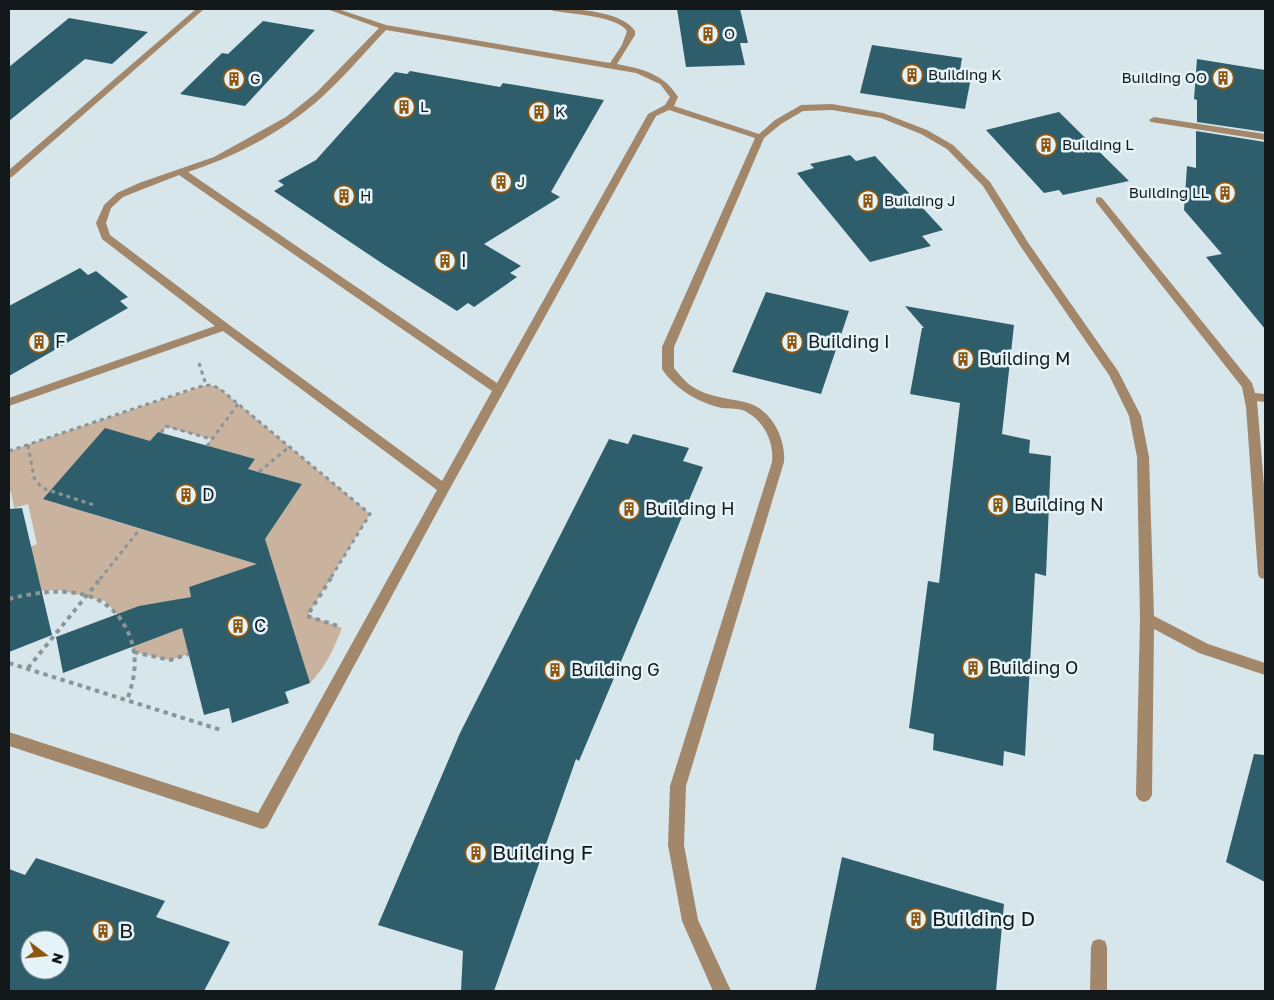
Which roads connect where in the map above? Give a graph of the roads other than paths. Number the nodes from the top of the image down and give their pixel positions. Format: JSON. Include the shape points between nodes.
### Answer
{"nodes":[{"id":1,"x":200,"y":9,"type":"edge"},
{"id":2,"x":331,"y":9,"type":"edge"},
{"id":3,"x":554,"y":9,"type":"edge"},
{"id":4,"x":384,"y":27,"type":"junction"},
{"id":5,"x":612,"y":66,"type":"junction"},
{"id":6,"x":669,"y":107,"type":"junction"},
{"id":7,"x":1154,"y":120,"type":"dead end"},
{"id":8,"x":760,"y":137,"type":"junction"},
{"id":9,"x":1265,"y":137,"type":"edge"},
{"id":10,"x":181,"y":172,"type":"junction"},
{"id":11,"x":9,"y":175,"type":"edge"},
{"id":12,"x":1099,"y":200,"type":"dead end"},
{"id":13,"x":224,"y":327,"type":"junction"},
{"id":14,"x":500,"y":390,"type":"junction"},
{"id":15,"x":1250,"y":396,"type":"junction"},
{"id":16,"x":1265,"y":398,"type":"edge"},
{"id":17,"x":9,"y":402,"type":"edge"},
{"id":18,"x":444,"y":489,"type":"junction"},
{"id":19,"x":1265,"y":574,"type":"edge"},
{"id":20,"x":1147,"y":619,"type":"junction"},
{"id":21,"x":1265,"y":669,"type":"edge"},
{"id":22,"x":9,"y":739,"type":"edge"},
{"id":23,"x":1144,"y":795,"type":"dead end"},
{"id":24,"x":1099,"y":947,"type":"dead end"},
{"id":25,"x":722,"y":991,"type":"edge"},
{"id":26,"x":1099,"y":991,"type":"edge"}],
"edges":[{"from":1,"to":11,"type":"lane"},
{"from":2,"to":4,"type":"lane"},
{"from":3,"to":5,"type":"lane","via":[[626,23],[631,31],[630,37]]},
{"from":4,"to":5,"type":"lane"},
{"from":4,"to":10,"type":"lane","via":[[320,94],[289,119],[217,159]]},
{"from":5,"to":6,"type":"lane","via":[[661,80],[674,96]]},
{"from":6,"to":8,"type":"lane"},
{"from":6,"to":14,"type":"lane","via":[[652,114]]},
{"from":7,"to":9,"type":"lane"},
{"from":8,"to":20,"type":"lane","via":[[800,108],[832,107],[883,116],[924,132],[950,147],[986,184],[1114,374],[1135,416],[1143,457]]},
{"from":8,"to":25,"type":"lane","via":[[668,347],[668,369],[688,390],[720,403],[747,407],[768,422],[779,449],[778,462],[678,786],[676,845],[690,921]]},
{"from":10,"to":13,"type":"lane","via":[[120,195],[107,208],[101,223],[106,237]]},
{"from":10,"to":14,"type":"lane"},
{"from":12,"to":15,"type":"lane","via":[[1248,386]]},
{"from":13,"to":17,"type":"lane"},
{"from":13,"to":18,"type":"lane"},
{"from":14,"to":18,"type":"lane"},
{"from":15,"to":16,"type":"lane"},
{"from":15,"to":19,"type":"lane"},
{"from":18,"to":22,"type":"lane","via":[[262,822]]},
{"from":20,"to":21,"type":"lane","via":[[1204,649]]},
{"from":20,"to":23,"type":"lane"},
{"from":24,"to":26,"type":"lane"}]}
